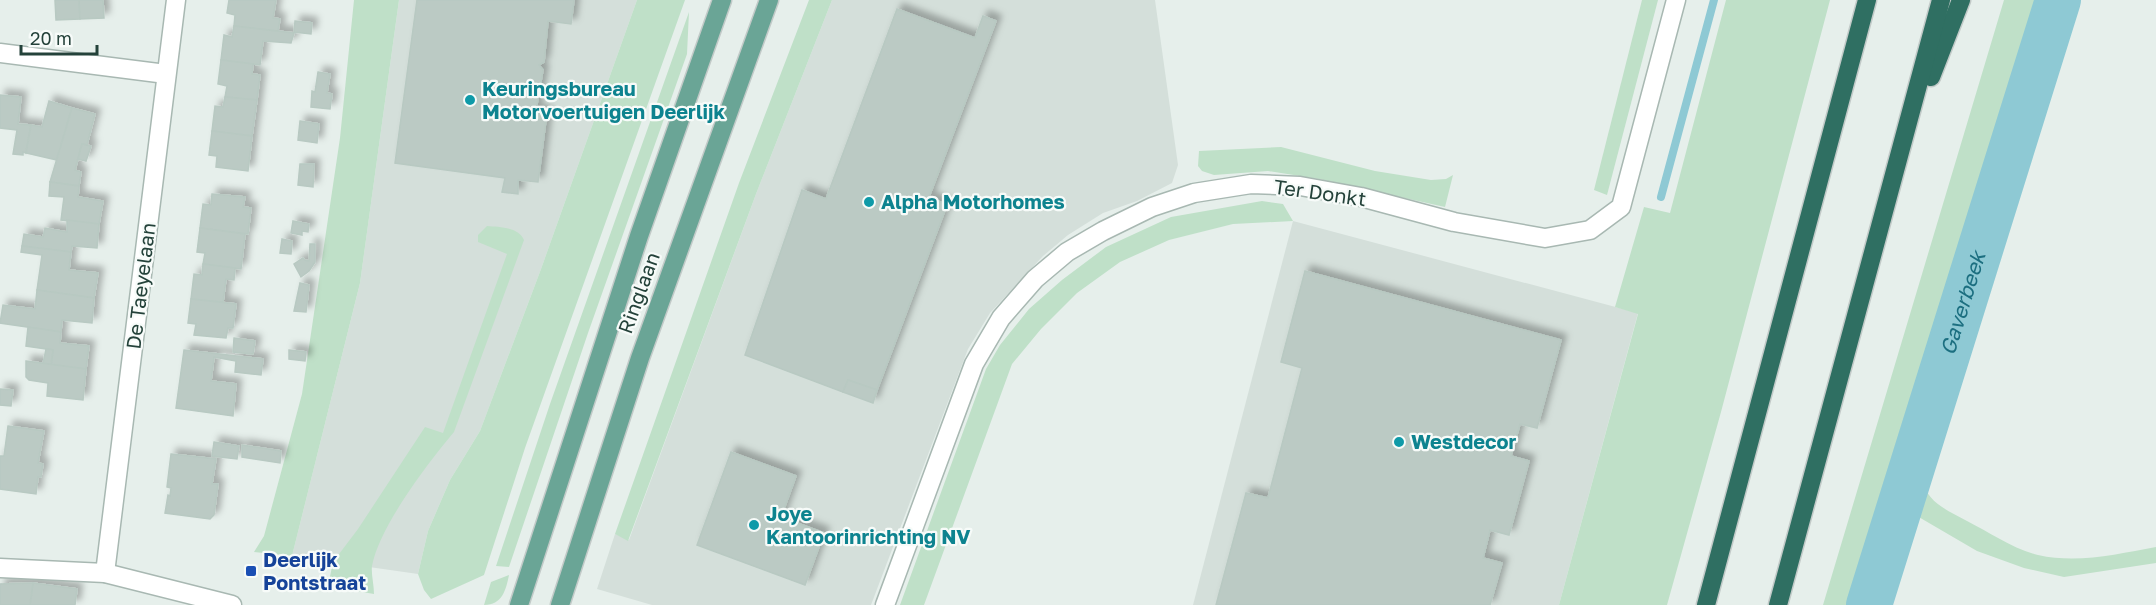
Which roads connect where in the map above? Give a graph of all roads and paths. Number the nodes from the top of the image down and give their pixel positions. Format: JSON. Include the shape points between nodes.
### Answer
{"nodes":[{"id":1,"x":176,"y":0,"type":"edge"},
{"id":2,"x":722,"y":0,"type":"edge"},
{"id":3,"x":769,"y":0,"type":"edge"},
{"id":4,"x":1676,"y":0,"type":"edge"},
{"id":5,"x":1867,"y":0,"type":"edge"},
{"id":6,"x":1941,"y":0,"type":"edge"},
{"id":7,"x":1961,"y":0,"type":"edge"},
{"id":8,"x":0,"y":53,"type":"edge"},
{"id":9,"x":166,"y":74,"type":"junction"},
{"id":10,"x":1898,"y":162,"type":"junction"},
{"id":11,"x":0,"y":568,"type":"edge"},
{"id":12,"x":105,"y":573,"type":"junction"},
{"id":13,"x":232,"y":605,"type":"edge"},
{"id":14,"x":519,"y":605,"type":"edge"},
{"id":15,"x":560,"y":605,"type":"edge"},
{"id":16,"x":885,"y":605,"type":"edge"},
{"id":17,"x":1706,"y":605,"type":"edge"},
{"id":18,"x":1778,"y":605,"type":"edge"}],
"edges":[{"from":1,"to":9,"type":"street","name":"De Taeyelaan"},
{"from":2,"to":14,"type":"main road","name":"Ringlaan","via":[[639,236]]},
{"from":3,"to":15,"type":"main road","name":"Ringlaan","via":[[640,358]]},
{"from":4,"to":16,"type":"street","name":"Ter Donkt","via":[[1621,207],[1590,230],[1545,238],[1454,222],[1361,197],[1251,184],[1194,193],[1152,207],[1067,252],[1035,279],[1000,318],[974,364]]},
{"from":5,"to":17,"type":"highway"},
{"from":6,"to":10,"type":"highway"},
{"from":7,"to":10,"type":"highway"},
{"from":8,"to":9,"type":"street"},
{"from":9,"to":12,"type":"street","name":"De Taeyelaan"},
{"from":10,"to":18,"type":"highway"},
{"from":11,"to":12,"type":"street"},
{"from":12,"to":13,"type":"street"}]}
